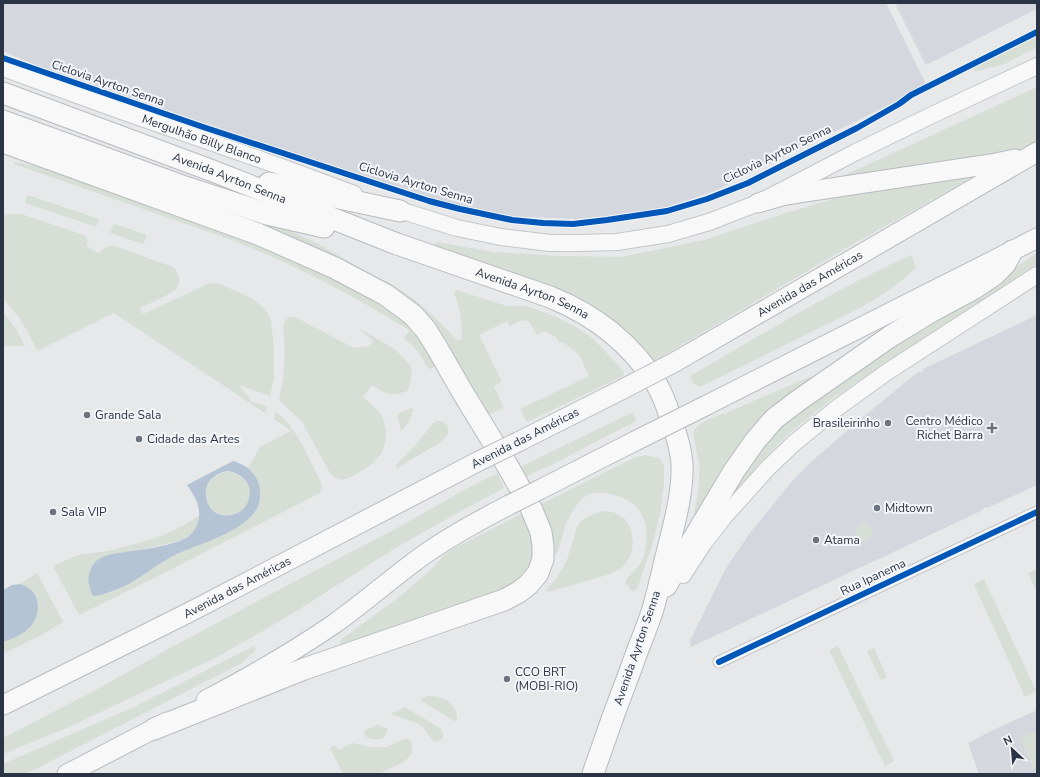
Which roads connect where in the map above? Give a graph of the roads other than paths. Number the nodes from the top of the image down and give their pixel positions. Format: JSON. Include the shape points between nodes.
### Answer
{"nodes":[{"id":1,"x":1037,"y":66,"type":"edge"},
{"id":2,"x":3,"y":68,"type":"edge"},
{"id":3,"x":3,"y":93,"type":"edge"},
{"id":4,"x":3,"y":122,"type":"edge"},
{"id":5,"x":3,"y":142,"type":"edge"},
{"id":6,"x":1037,"y":152,"type":"edge"},
{"id":7,"x":213,"y":171,"type":"junction"},
{"id":8,"x":758,"y":203,"type":"junction"},
{"id":9,"x":400,"y":211,"type":"junction"},
{"id":10,"x":1037,"y":238,"type":"edge"},
{"id":11,"x":397,"y":244,"type":"junction"},
{"id":12,"x":1012,"y":251,"type":"junction"},
{"id":13,"x":1037,"y":275,"type":"edge"},
{"id":14,"x":1037,"y":512,"type":"edge"},
{"id":15,"x":652,"y":611,"type":"junction"},
{"id":16,"x":719,"y":662,"type":"dead end"},
{"id":17,"x":3,"y":705,"type":"edge"},
{"id":18,"x":154,"y":728,"type":"junction"},
{"id":19,"x":67,"y":774,"type":"edge"},
{"id":20,"x":593,"y":774,"type":"edge"}],
"edges":[{"from":1,"to":8,"type":"main road","via":[[856,152]]},
{"from":2,"to":9,"type":"main road","name":"Mergulhão Billy Blanco"},
{"from":3,"to":7,"type":"highway","name":"Avenida Ayrton Senna"},
{"from":4,"to":11,"type":"highway","via":[[165,181],[267,214]]},
{"from":5,"to":18,"type":"highway","via":[[258,234],[335,268],[386,295],[413,315],[426,330],[521,489],[541,532],[543,560],[538,573],[519,592],[504,600],[304,669]]},
{"from":6,"to":8,"type":"highway","via":[[991,164],[805,192]]},
{"from":6,"to":17,"type":"highway","name":"Avenida das Américas","bridge":true,"via":[[675,362],[188,613]]},
{"from":7,"to":9,"type":"highway"},
{"from":7,"to":11,"type":"highway","name":"Avenida Ayrton Senna"},
{"from":8,"to":9,"type":"main road","via":[[709,222],[668,234],[617,242],[579,243],[550,243],[501,237],[457,228]]},
{"from":10,"to":12,"type":"highway"},
{"from":11,"to":15,"type":"highway","name":"Avenida Ayrton Senna","via":[[569,304],[604,326],[622,342],[656,384],[666,404],[682,463],[678,508]]},
{"from":12,"to":15,"type":"highway","via":[[1005,264],[994,275],[891,336],[774,419],[734,471]]},
{"from":12,"to":18,"type":"highway","bridge":true,"via":[[464,529],[404,570],[354,610],[292,651]]},
{"from":13,"to":15,"type":"main road","via":[[887,372],[793,444],[756,480]]},
{"from":14,"to":16,"type":"street","name":"Rua Ipanema"},
{"from":15,"to":20,"type":"highway","name":"Avenida Ayrton Senna"},
{"from":18,"to":19,"type":"highway"}]}
